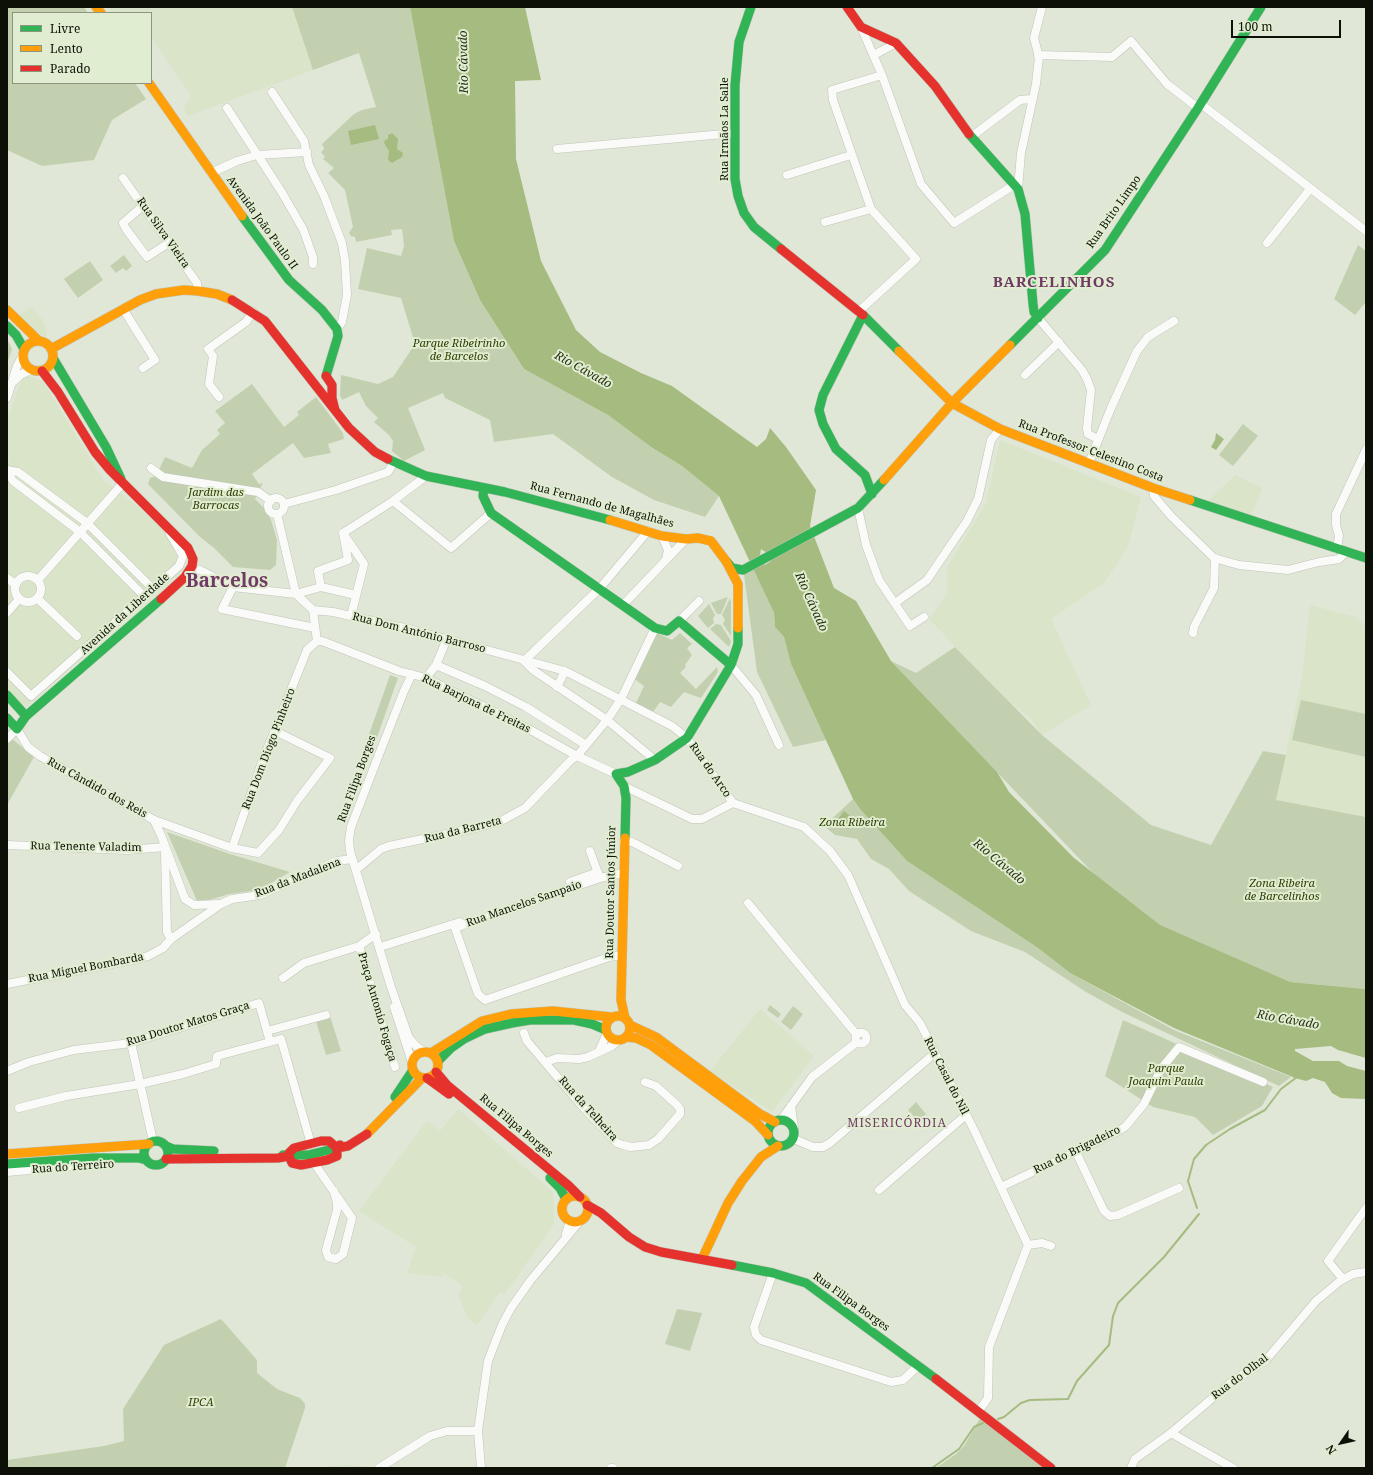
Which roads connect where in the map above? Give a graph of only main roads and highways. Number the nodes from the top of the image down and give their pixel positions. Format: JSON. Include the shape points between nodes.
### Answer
{"nodes":[{"id":1,"x":751,"y":7,"type":"edge"},
{"id":2,"x":847,"y":7,"type":"edge"},
{"id":3,"x":1261,"y":7,"type":"edge"},
{"id":4,"x":150,"y":84,"type":"edge"},
{"id":5,"x":846,"y":302,"type":"joint"},
{"id":6,"x":7,"y":310,"type":"edge"},
{"id":7,"x":861,"y":314,"type":"junction"},
{"id":8,"x":1038,"y":318,"type":"junction"},
{"id":9,"x":7,"y":326,"type":"edge"},
{"id":10,"x":39,"y":341,"type":"junction"},
{"id":11,"x":24,"y":352,"type":"junction"},
{"id":12,"x":52,"y":353,"type":"junction"},
{"id":13,"x":42,"y":371,"type":"junction"},
{"id":14,"x":326,"y":376,"type":"junction"},
{"id":15,"x":308,"y":377,"type":"junction"},
{"id":16,"x":332,"y":385,"type":"junction"},
{"id":17,"x":318,"y":390,"type":"junction"},
{"id":18,"x":952,"y":402,"type":"junction"},
{"id":19,"x":336,"y":412,"type":"junction"},
{"id":20,"x":123,"y":483,"type":"junction"},
{"id":21,"x":484,"y":488,"type":"junction"},
{"id":22,"x":872,"y":494,"type":"junction"},
{"id":23,"x":1366,"y":558,"type":"edge"},
{"id":24,"x":726,"y":561,"type":"junction"},
{"id":25,"x":744,"y":569,"type":"junction"},
{"id":26,"x":738,"y":584,"type":"junction"},
{"id":27,"x":731,"y":665,"type":"junction"},
{"id":28,"x":7,"y":695,"type":"edge"},
{"id":29,"x":26,"y":716,"type":"junction"},
{"id":30,"x":7,"y":718,"type":"edge"},
{"id":31,"x":624,"y":786,"type":"joint"},
{"id":32,"x":621,"y":1000,"type":"junction"},
{"id":33,"x":613,"y":1017,"type":"junction"},
{"id":34,"x":628,"y":1021,"type":"junction"},
{"id":35,"x":607,"y":1032,"type":"junction"},
{"id":36,"x":622,"y":1039,"type":"junction"},
{"id":37,"x":427,"y":1052,"type":"junction"},
{"id":38,"x":438,"y":1061,"type":"junction"},
{"id":39,"x":413,"y":1066,"type":"junction"},
{"id":40,"x":436,"y":1072,"type":"junction"},
{"id":41,"x":424,"y":1078,"type":"junction"},
{"id":42,"x":778,"y":1121,"type":"junction"},
{"id":43,"x":769,"y":1137,"type":"junction"},
{"id":44,"x":151,"y":1142,"type":"junction"},
{"id":45,"x":166,"y":1146,"type":"junction"},
{"id":46,"x":778,"y":1146,"type":"junction"},
{"id":47,"x":337,"y":1148,"type":"junction"},
{"id":48,"x":7,"y":1154,"type":"edge"},
{"id":49,"x":764,"y":1155,"type":"junction"},
{"id":50,"x":289,"y":1156,"type":"junction"},
{"id":51,"x":166,"y":1159,"type":"junction"},
{"id":52,"x":146,"y":1160,"type":"junction"},
{"id":53,"x":7,"y":1164,"type":"edge"},
{"id":54,"x":580,"y":1197,"type":"junction"},
{"id":55,"x":566,"y":1199,"type":"junction"},
{"id":56,"x":587,"y":1205,"type":"junction"},
{"id":57,"x":608,"y":1218,"type":"junction"},
{"id":58,"x":578,"y":1220,"type":"junction"},
{"id":59,"x":702,"y":1259,"type":"junction"},
{"id":60,"x":1051,"y":1468,"type":"edge"}],
"edges":[{"from":1,"to":5,"type":"main road","name":"Rua Irmãos La Salle","via":[[740,42],[735,85],[735,179],[738,196],[744,213],[754,227]]},
{"from":2,"to":8,"type":"main road","via":[[861,27],[896,43],[935,86],[971,137],[1016,187],[1026,214],[1033,304]]},
{"from":3,"to":8,"type":"main road","name":"Rua Brito Limpo","via":[[1105,250]]},
{"from":4,"to":14,"type":"main road","name":"Avenida João Paulo II","via":[[274,261],[326,314],[337,329],[338,336]]},
{"from":5,"to":7,"type":"main road","name":"Rua Professor Celestino Costa"},
{"from":6,"to":10,"type":"main road"},
{"from":7,"to":18,"type":"main road","name":"Rua Professor Celestino Costa"},
{"from":7,"to":22,"type":"main road","via":[[819,410],[836,449],[866,475]]},
{"from":8,"to":18,"type":"main road","name":"Rua Brito Limpo"},
{"from":9,"to":11,"type":"main road","via":[[16,335]]},
{"from":10,"to":11,"type":"main road","via":[[31,343]]},
{"from":10,"to":12,"type":"main road","via":[[45,343]]},
{"from":11,"to":13,"type":"main road","via":[[24,364],[31,370]]},
{"from":12,"to":13,"type":"main road","via":[[50,366]]},
{"from":12,"to":15,"type":"main road","name":"Rua Fernando de Magalhães","via":[[140,300],[156,294],[198,291],[217,294],[265,321]]},
{"from":12,"to":20,"type":"main road","via":[[106,447]]},
{"from":13,"to":20,"type":"main road","name":"Avenida da Liberdade","via":[[95,452]]},
{"from":14,"to":15,"type":"main road"},
{"from":14,"to":16,"type":"main road"},
{"from":14,"to":17,"type":"main road","via":[[318,382]]},
{"from":15,"to":17,"type":"main road","name":"Rua Fernando de Magalhães"},
{"from":16,"to":17,"type":"main road","via":[[328,394]]},
{"from":16,"to":19,"type":"main road"},
{"from":17,"to":19,"type":"main road","name":"Rua Fernando de Magalhães"},
{"from":18,"to":22,"type":"main road","name":"Rua Brito Limpo"},
{"from":18,"to":23,"type":"main road","name":"Rua Professor Celestino Costa","via":[[1000,429],[1152,488]]},
{"from":19,"to":21,"type":"main road","name":"Rua Fernando de Magalhães","via":[[375,452],[394,462],[426,476]]},
{"from":20,"to":29,"type":"main road","name":"Avenida da Liberdade","via":[[188,548],[193,559],[192,566],[185,577],[122,634]]},
{"from":21,"to":24,"type":"main road","name":"Rua Fernando de Magalhães","via":[[662,536],[711,541]]},
{"from":21,"to":27,"type":"main road","via":[[483,496],[491,513],[655,628],[667,631],[679,622]]},
{"from":22,"to":25,"type":"main road","name":"Rua Brito Limpo","via":[[858,508]]},
{"from":24,"to":25,"type":"main road","via":[[732,568]]},
{"from":24,"to":26,"type":"main road","name":"Rua Fernando de Magalhães"},
{"from":25,"to":26,"type":"main road"},
{"from":26,"to":27,"type":"main road","name":"Rua Fernando de Magalhães","via":[[738,644]]},
{"from":27,"to":31,"type":"main road","name":"Rua Fernando de Magalhães","via":[[686,738],[655,760],[628,772],[616,774]]},
{"from":28,"to":29,"type":"main road"},
{"from":29,"to":30,"type":"main road","name":"Avenida da Liberdade","via":[[17,729]]},
{"from":31,"to":32,"type":"main road","name":"Rua Doutor Santos Júnior","via":[[626,798]]},
{"from":32,"to":33,"type":"main road","name":"Rua Doutor Santos Júnior"},
{"from":32,"to":34,"type":"main road","name":"Rua Doutor Santos Júnior"},
{"from":33,"to":34,"type":"main road","via":[[619,1015]]},
{"from":33,"to":35,"type":"main road","via":[[607,1023]]},
{"from":33,"to":37,"type":"main road","via":[[553,1011],[511,1014],[482,1021]]},
{"from":34,"to":36,"type":"main road","via":[[630,1032]]},
{"from":34,"to":42,"type":"main road","via":[[656,1037],[760,1114]]},
{"from":35,"to":36,"type":"main road","via":[[612,1038]]},
{"from":35,"to":38,"type":"main road","via":[[592,1024],[574,1020],[530,1020],[512,1023],[485,1029],[464,1039]]},
{"from":36,"to":43,"type":"main road","via":[[636,1038],[651,1045],[755,1121]]},
{"from":37,"to":38,"type":"main road"},
{"from":37,"to":39,"type":"main road","via":[[416,1055]]},
{"from":38,"to":40,"type":"main road"},
{"from":39,"to":41,"type":"main road"},
{"from":39,"to":47,"type":"main road","via":[[403,1087],[376,1119]]},
{"from":40,"to":41,"type":"main road"},
{"from":40,"to":54,"type":"main road","name":"Rua Filipa Borges"},
{"from":41,"to":47,"type":"main road","via":[[370,1132],[348,1146]]},
{"from":41,"to":55,"type":"main road","name":"Rua Filipa Borges","via":[[513,1146],[560,1188]]},
{"from":42,"to":43,"type":"main road","via":[[769,1128]]},
{"from":42,"to":46,"type":"main road","via":[[788,1122],[794,1128],[794,1139],[787,1146]]},
{"from":43,"to":46,"type":"main road"},
{"from":43,"to":49,"type":"main road"},
{"from":44,"to":45,"type":"main road","via":[[160,1142]]},
{"from":44,"to":48,"type":"main road","via":[[137,1146]]},
{"from":44,"to":52,"type":"main road","via":[[144,1152]]},
{"from":45,"to":50,"type":"main road","via":[[174,1149],[272,1152]]},
{"from":45,"to":51,"type":"main road"},
{"from":46,"to":49,"type":"main road"},
{"from":47,"to":50,"type":"main road"},
{"from":47,"to":50,"type":"main road","via":[[325,1140],[294,1148]]},
{"from":47,"to":50,"type":"main road","via":[[336,1156],[314,1163],[295,1165]]},
{"from":49,"to":59,"type":"main road","via":[[736,1190]]},
{"from":50,"to":51,"type":"main road"},
{"from":51,"to":52,"type":"main road","via":[[157,1165]]},
{"from":52,"to":53,"type":"main road","via":[[133,1158]]},
{"from":54,"to":55,"type":"main road"},
{"from":54,"to":56,"type":"main road"},
{"from":55,"to":58,"type":"main road","via":[[562,1205],[565,1218]]},
{"from":56,"to":57,"type":"main road","name":"Rua Filipa Borges"},
{"from":56,"to":58,"type":"main road","via":[[587,1212]]},
{"from":57,"to":58,"type":"main road","via":[[595,1216]]},
{"from":57,"to":59,"type":"main road","name":"Rua Filipa Borges","via":[[629,1238],[645,1247]]},
{"from":59,"to":60,"type":"main road","name":"Rua Filipa Borges","via":[[790,1277],[816,1289]]}]}
